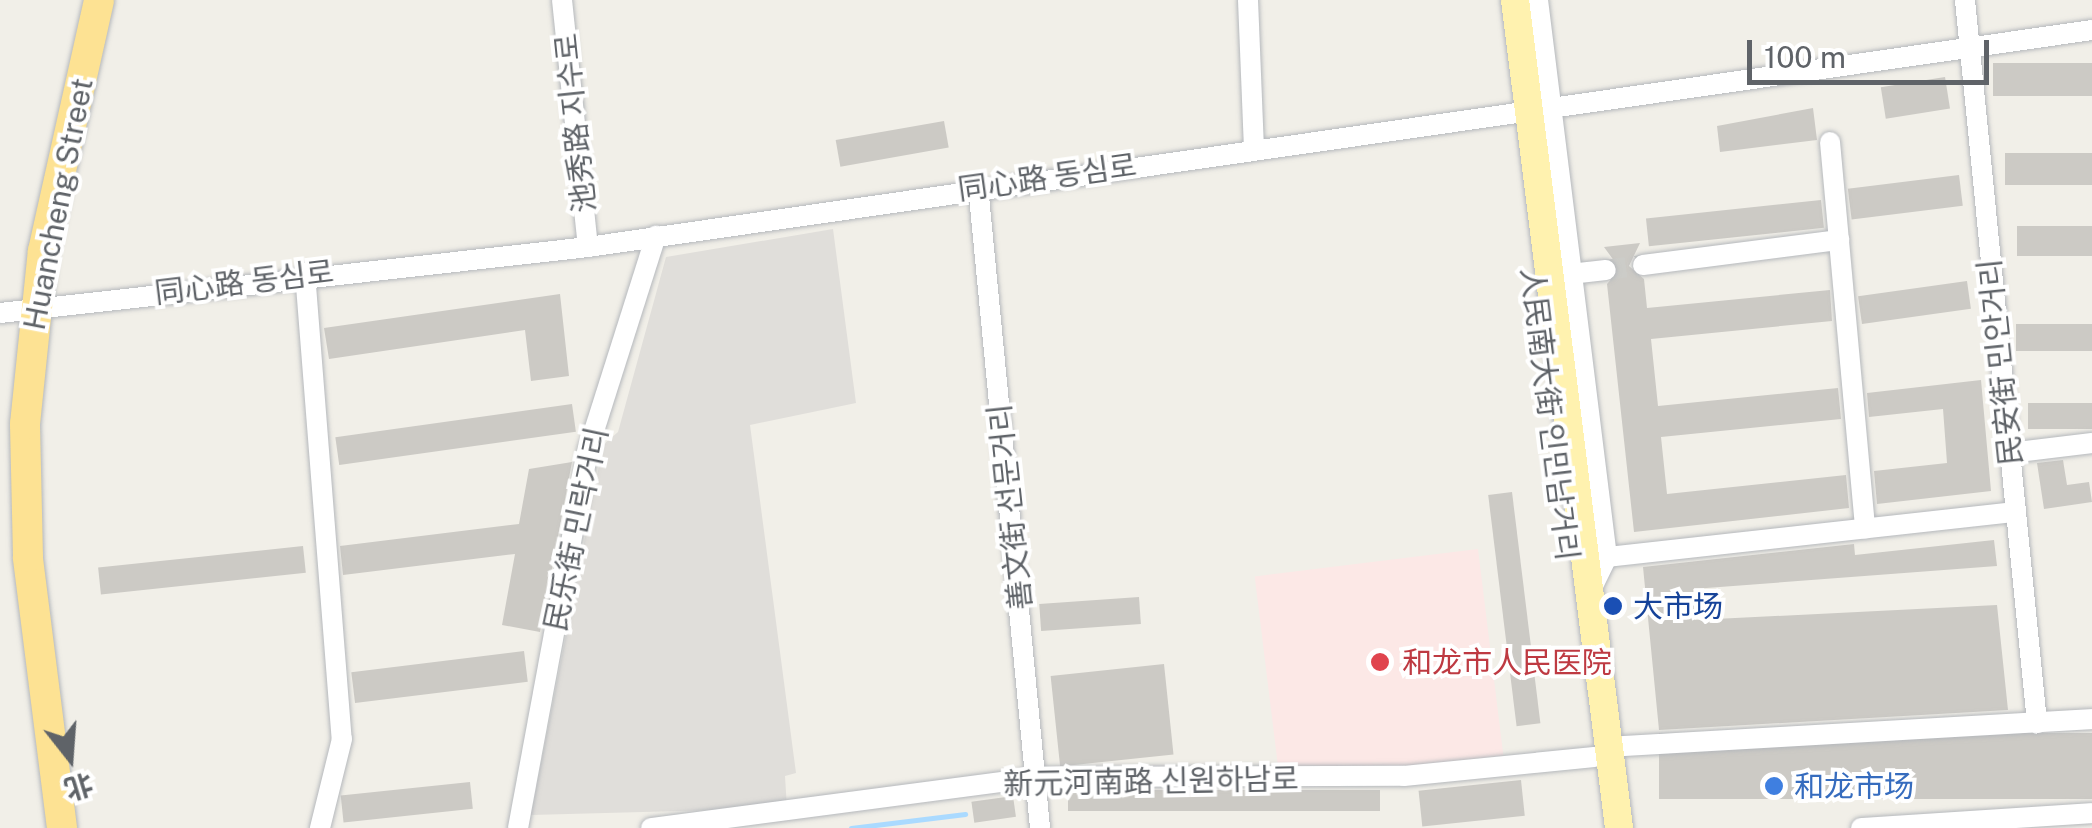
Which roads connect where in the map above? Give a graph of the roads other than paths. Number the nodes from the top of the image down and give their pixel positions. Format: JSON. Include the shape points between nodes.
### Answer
{"nodes":[{"id":1,"x":100,"y":0,"type":"edge"},
{"id":2,"x":562,"y":0,"type":"edge"},
{"id":3,"x":1248,"y":0,"type":"edge"},
{"id":4,"x":1499,"y":0,"type":"edge"},
{"id":5,"x":1515,"y":0,"type":"edge"},
{"id":6,"x":1538,"y":0,"type":"edge"},
{"id":7,"x":1965,"y":0,"type":"edge"},
{"id":8,"x":2092,"y":30,"type":"edge"},
{"id":9,"x":1969,"y":50,"type":"junction"},
{"id":10,"x":1531,"y":111,"type":"junction"},
{"id":11,"x":1830,"y":142,"type":"dead end"},
{"id":12,"x":1254,"y":149,"type":"junction"},
{"id":13,"x":978,"y":186,"type":"junction"},
{"id":14,"x":656,"y":236,"type":"junction"},
{"id":15,"x":1839,"y":240,"type":"junction"},
{"id":16,"x":588,"y":246,"type":"junction"},
{"id":17,"x":1643,"y":265,"type":"tunnel mouth"},
{"id":18,"x":1606,"y":270,"type":"tunnel mouth"},
{"id":19,"x":305,"y":273,"type":"junction"},
{"id":20,"x":1560,"y":275,"type":"junction"},
{"id":21,"x":36,"y":307,"type":"junction"},
{"id":22,"x":0,"y":314,"type":"edge"},
{"id":23,"x":2092,"y":443,"type":"edge"},
{"id":24,"x":2010,"y":453,"type":"junction"},
{"id":25,"x":2015,"y":512,"type":"junction"},
{"id":26,"x":1865,"y":528,"type":"junction"},
{"id":27,"x":1607,"y":557,"type":"junction"},
{"id":28,"x":1590,"y":594,"type":"junction"},
{"id":29,"x":2092,"y":719,"type":"edge"},
{"id":30,"x":2036,"y":723,"type":"junction"},
{"id":31,"x":1601,"y":752,"type":"junction"},
{"id":32,"x":1036,"y":777,"type":"junction"},
{"id":33,"x":2092,"y":813,"type":"edge"},
{"id":34,"x":62,"y":828,"type":"edge"},
{"id":35,"x":320,"y":828,"type":"edge"},
{"id":36,"x":518,"y":828,"type":"edge"},
{"id":37,"x":651,"y":828,"type":"edge"},
{"id":38,"x":1040,"y":828,"type":"edge"},
{"id":39,"x":1602,"y":828,"type":"edge"},
{"id":40,"x":1619,"y":828,"type":"edge"},
{"id":41,"x":1861,"y":828,"type":"edge"}],
"edges":[{"from":1,"to":21,"type":"highway","name":"Huancheng Street"},
{"from":2,"to":16,"type":"street","name":"池秀路 지수로"},
{"from":3,"to":12,"type":"street"},
{"from":4,"to":10,"type":"main road","name":"人民南大街 인민남거리"},
{"from":5,"to":10,"type":"main road","name":"人民南大街 인민남거리"},
{"from":6,"to":10,"type":"street","name":"人民南大街 인민남거리"},
{"from":7,"to":9,"type":"street","name":"民安街 민안거리"},
{"from":8,"to":9,"type":"street","name":"同心路 동심로"},
{"from":9,"to":10,"type":"street","name":"同心路 동심로"},
{"from":9,"to":24,"type":"street","name":"民安街 민안거리"},
{"from":10,"to":12,"type":"street","name":"同心路 동심로"},
{"from":10,"to":20,"type":"main road","name":"人民南大街 인민남거리"},
{"from":10,"to":31,"type":"main road","name":"人民南大街 인민남거리"},
{"from":11,"to":15,"type":"street"},
{"from":12,"to":13,"type":"street","name":"同心路 동심로"},
{"from":13,"to":14,"type":"street","name":"同心路 동심로"},
{"from":13,"to":32,"type":"street","name":"善文街 선문거리"},
{"from":14,"to":16,"type":"street","name":"同心路 동심로"},
{"from":14,"to":36,"type":"street","name":"民乐街 민락거리","via":[[588,450]]},
{"from":15,"to":17,"type":"street"},
{"from":15,"to":26,"type":"street"},
{"from":16,"to":19,"type":"street","name":"同心路 동심로"},
{"from":18,"to":20,"type":"street"},
{"from":19,"to":21,"type":"street","name":"同心路 동심로"},
{"from":19,"to":35,"type":"street","via":[[342,739]]},
{"from":20,"to":27,"type":"street","name":"人民南大街 인민남거리"},
{"from":20,"to":28,"type":"main road","name":"人民南大街 인민남거리"},
{"from":21,"to":22,"type":"street","name":"同心路 동심로"},
{"from":21,"to":34,"type":"highway","name":"Huancheng Street","via":[[24,506]]},
{"from":23,"to":24,"type":"street"},
{"from":24,"to":25,"type":"street","name":"民安街 민안거리"},
{"from":25,"to":26,"type":"street"},
{"from":25,"to":30,"type":"street","name":"民安街 민안거리"},
{"from":26,"to":27,"type":"street"},
{"from":27,"to":28,"type":"street","name":"人民南大街 인민남거리"},
{"from":28,"to":31,"type":"main road","name":"人民南大街 인민남거리"},
{"from":29,"to":30,"type":"street","name":"新元河南路 신원하남로"},
{"from":30,"to":31,"type":"street","name":"新元河南路 신원하남로"},
{"from":31,"to":32,"type":"street","name":"新元河南路 신원하남로","via":[[1404,776]]},
{"from":31,"to":39,"type":"main road","name":"人民南大街 인민남거리"},
{"from":31,"to":40,"type":"main road","name":"人民南大街 인민남거리"},
{"from":32,"to":37,"type":"street","name":"新元河南路 신원하남로"},
{"from":32,"to":38,"type":"street","name":"善文街 선문거리"},
{"from":33,"to":41,"type":"street"}]}
